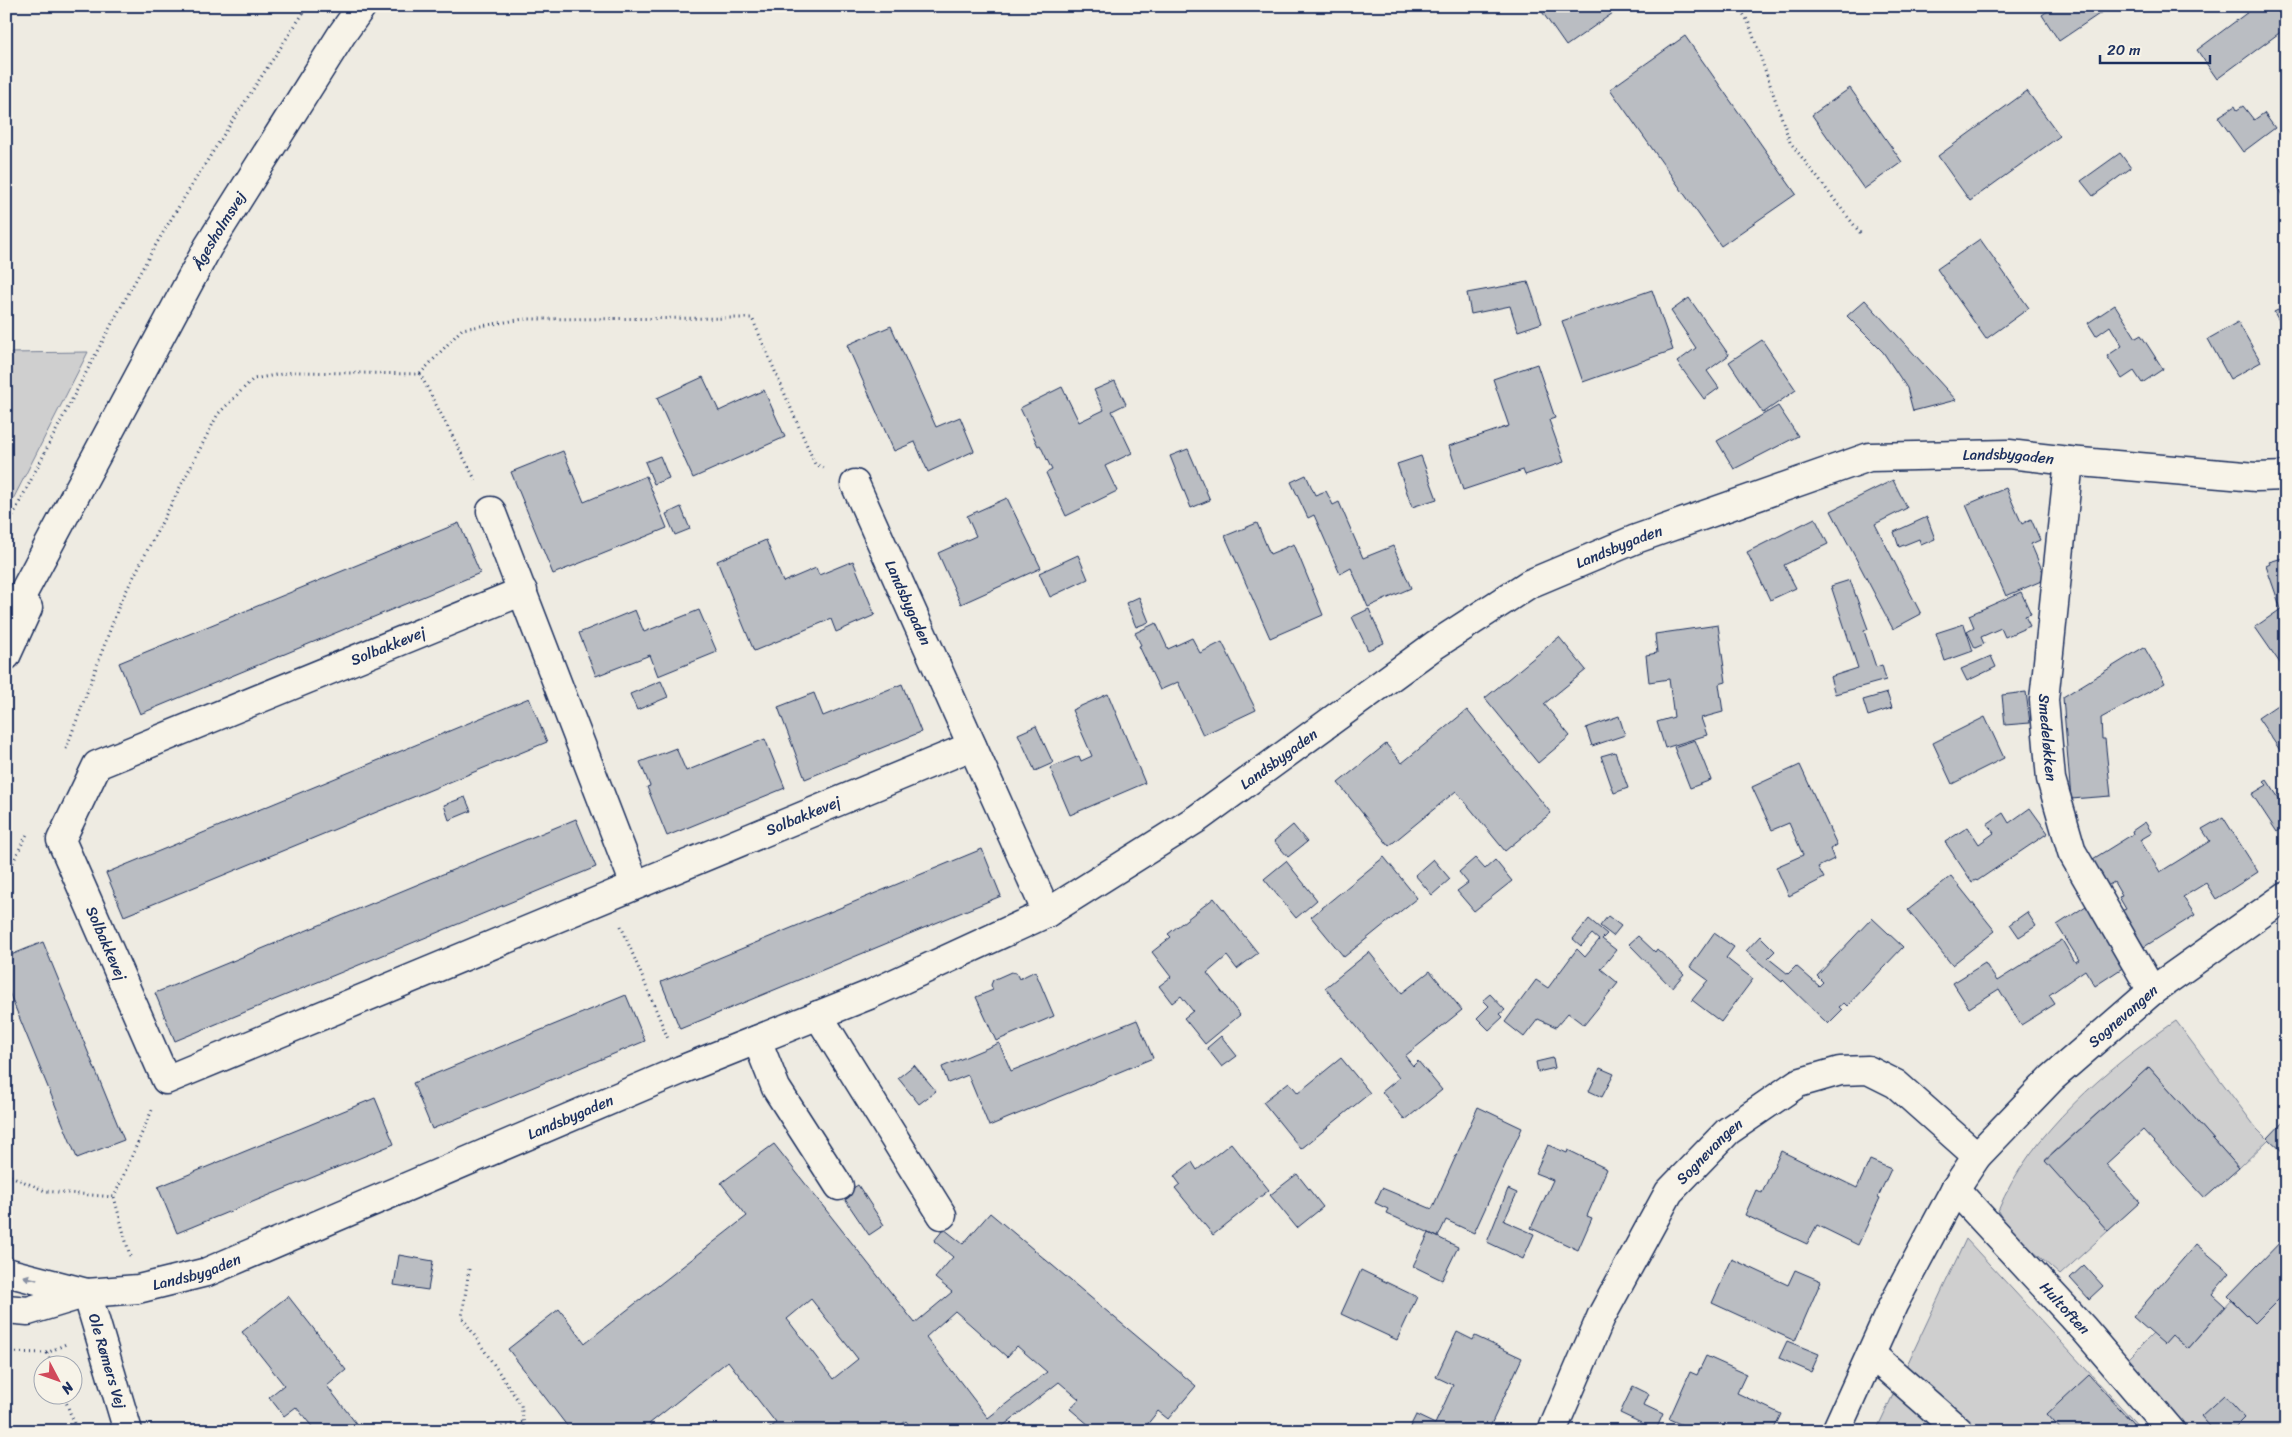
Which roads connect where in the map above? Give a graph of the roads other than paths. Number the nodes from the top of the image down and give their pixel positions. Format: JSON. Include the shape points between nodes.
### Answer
{"nodes":[{"id":1,"x":362,"y":6,"type":"edge"},
{"id":2,"x":2069,"y":461,"type":"junction"},
{"id":3,"x":93,"y":465,"type":"junction"},
{"id":4,"x":2286,"y":476,"type":"edge"},
{"id":5,"x":855,"y":484,"type":"road end"},
{"id":6,"x":491,"y":511,"type":"road end"},
{"id":7,"x":523,"y":591,"type":"junction"},
{"id":8,"x":6,"y":625,"type":"edge"},
{"id":9,"x":6,"y":656,"type":"edge"},
{"id":10,"x":972,"y":746,"type":"junction"},
{"id":11,"x":635,"y":885,"type":"junction"},
{"id":12,"x":2286,"y":896,"type":"edge"},
{"id":13,"x":1047,"y":913,"type":"junction"},
{"id":14,"x":2152,"y":991,"type":"junction"},
{"id":15,"x":818,"y":1015,"type":"junction"},
{"id":16,"x":756,"y":1040,"type":"junction"},
{"id":17,"x":1978,"y":1156,"type":"junction"},
{"id":18,"x":839,"y":1186,"type":"dead end"},
{"id":19,"x":1955,"y":1189,"type":"junction"},
{"id":20,"x":942,"y":1215,"type":"dead end"},
{"id":21,"x":6,"y":1272,"type":"edge"},
{"id":22,"x":87,"y":1292,"type":"junction"},
{"id":23,"x":6,"y":1308,"type":"edge"},
{"id":24,"x":1871,"y":1354,"type":"junction"},
{"id":25,"x":128,"y":1431,"type":"edge"},
{"id":26,"x":1552,"y":1431,"type":"edge"},
{"id":27,"x":1836,"y":1431,"type":"edge"},
{"id":28,"x":1959,"y":1431,"type":"edge"},
{"id":29,"x":2171,"y":1431,"type":"edge"}],
"edges":[{"from":1,"to":3,"type":"street","name":"Ågesholmsvej","via":[[208,247]]},
{"from":2,"to":4,"type":"street","name":"Landsbygaden","via":[[2256,477]]},
{"from":2,"to":13,"type":"street","name":"Landsbygaden","via":[[2009,454],[1869,457],[1636,539],[1529,584],[1435,645],[1198,818]]},
{"from":2,"to":14,"type":"street","name":"Smedeløkken","via":[[2044,700],[2051,779],[2072,852]]},
{"from":3,"to":8,"type":"street","name":"Ågesholmsvej"},
{"from":3,"to":9,"type":"street","name":"Ågesholmsvej"},
{"from":5,"to":10,"type":"street","name":"Landsbygaden"},
{"from":6,"to":7,"type":"street"},
{"from":7,"to":11,"type":"street"},
{"from":7,"to":11,"type":"street","name":"Solbakkevej","via":[[97,765],[61,840],[166,1080]]},
{"from":10,"to":11,"type":"street","name":"Solbakkevej"},
{"from":10,"to":13,"type":"street","name":"Landsbygaden"},
{"from":12,"to":14,"type":"street","name":"Sognevangen"},
{"from":13,"to":15,"type":"street","name":"Landsbygaden"},
{"from":14,"to":17,"type":"street","name":"Sognevangen","via":[[2052,1078]]},
{"from":15,"to":16,"type":"street","name":"Landsbygaden"},
{"from":15,"to":20,"type":"street"},
{"from":16,"to":18,"type":"street","via":[[776,1088]]},
{"from":16,"to":22,"type":"street","name":"Landsbygaden","via":[[207,1272],[138,1289]]},
{"from":17,"to":19,"type":"street","name":"Sognevangen"},
{"from":17,"to":26,"type":"street","name":"Sognevangen","via":[[1896,1084],[1868,1070],[1840,1071],[1798,1083],[1728,1131],[1669,1192],[1601,1317]]},
{"from":19,"to":24,"type":"street","name":"Sognevangen","via":[[1893,1305]]},
{"from":19,"to":29,"type":"street","name":"Hultoften","via":[[2084,1329]]},
{"from":22,"to":21,"type":"street","name":"Landsbygaden","one_way":true},
{"from":22,"to":23,"type":"street","name":"Landsbygaden","via":[[28,1311]]},
{"from":22,"to":25,"type":"street","name":"Ole Rømers Vej"},
{"from":24,"to":27,"type":"street","name":"Sognevangen"},
{"from":24,"to":28,"type":"street"}]}
